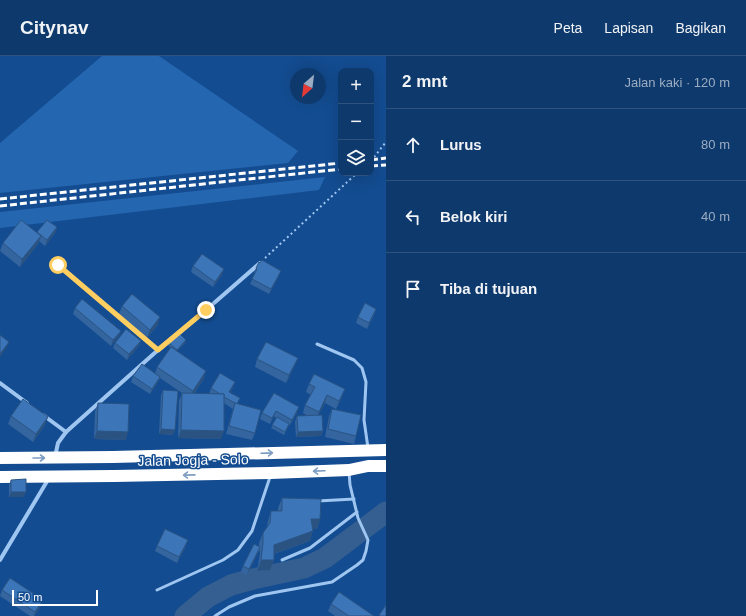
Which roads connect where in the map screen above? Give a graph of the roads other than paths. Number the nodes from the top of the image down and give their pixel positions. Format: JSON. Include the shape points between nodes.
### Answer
{"nodes":[{"id":1,"x":260,"y":262,"type":"edge"},
{"id":2,"x":58,"y":265,"type":"dead end"},
{"id":3,"x":317,"y":344,"type":"dead end"},
{"id":4,"x":158,"y":350,"type":"junction"},
{"id":5,"x":0,"y":383,"type":"edge"},
{"id":6,"x":32,"y":407,"type":"edge"},
{"id":7,"x":38,"y":411,"type":"edge"},
{"id":8,"x":66,"y":432,"type":"junction"},
{"id":9,"x":386,"y":450,"type":"edge"},
{"id":10,"x":368,"y":451,"type":"junction"},
{"id":11,"x":113,"y":457,"type":"junction"},
{"id":12,"x":0,"y":458,"type":"edge"},
{"id":13,"x":55,"y":458,"type":"junction"},
{"id":14,"x":386,"y":466,"type":"edge"},
{"id":15,"x":349,"y":470,"type":"junction"},
{"id":16,"x":271,"y":473,"type":"junction"},
{"id":17,"x":50,"y":476,"type":"junction"},
{"id":18,"x":114,"y":476,"type":"junction"},
{"id":19,"x":0,"y":477,"type":"edge"},
{"id":20,"x":354,"y":499,"type":"junction"},
{"id":21,"x":316,"y":501,"type":"edge"},
{"id":22,"x":357,"y":512,"type":"junction"},
{"id":23,"x":0,"y":560,"type":"edge"},
{"id":24,"x":282,"y":560,"type":"dead end"},
{"id":25,"x":157,"y":590,"type":"dead end"},
{"id":26,"x":215,"y":616,"type":"edge"}],
"edges":[{"from":1,"to":4,"type":"street"},
{"from":2,"to":4,"type":"lane"},
{"from":3,"to":10,"type":"lane","via":[[354,360],[362,368],[366,382],[364,420]]},
{"from":4,"to":8,"type":"street"},
{"from":5,"to":6,"type":"street"},
{"from":7,"to":8,"type":"street"},
{"from":8,"to":13,"type":"street","via":[[58,443]]},
{"from":9,"to":10,"type":"highway","name":"Jalan Jogja - Solo"},
{"from":11,"to":10,"type":"highway","name":"Jalan Jogja - Solo","one_way":true},
{"from":11,"to":13,"type":"highway","name":"Jalan Jogja - Solo"},
{"from":11,"to":18,"type":"highway"},
{"from":12,"to":13,"type":"highway","name":"Jalan Jogja - Solo","one_way":true},
{"from":14,"to":15,"type":"highway","name":"Jalan Jogja - Solo"},
{"from":15,"to":16,"type":"highway","name":"Jalan Jogja - Solo","one_way":true},
{"from":15,"to":20,"type":"lane"},
{"from":16,"to":18,"type":"highway","name":"Jalan Jogja - Solo","one_way":true},
{"from":16,"to":25,"type":"lane","via":[[252,531],[238,550],[223,560]]},
{"from":17,"to":18,"type":"highway","name":"Jalan Jogja - Solo"},
{"from":17,"to":19,"type":"highway","name":"Jalan Jogja - Solo"},
{"from":17,"to":23,"type":"street"},
{"from":20,"to":21,"type":"lane"},
{"from":20,"to":22,"type":"lane"},
{"from":22,"to":24,"type":"lane","via":[[310,548]]},
{"from":22,"to":26,"type":"lane","via":[[368,540],[363,560],[357,565],[332,582],[255,596]]}]}
